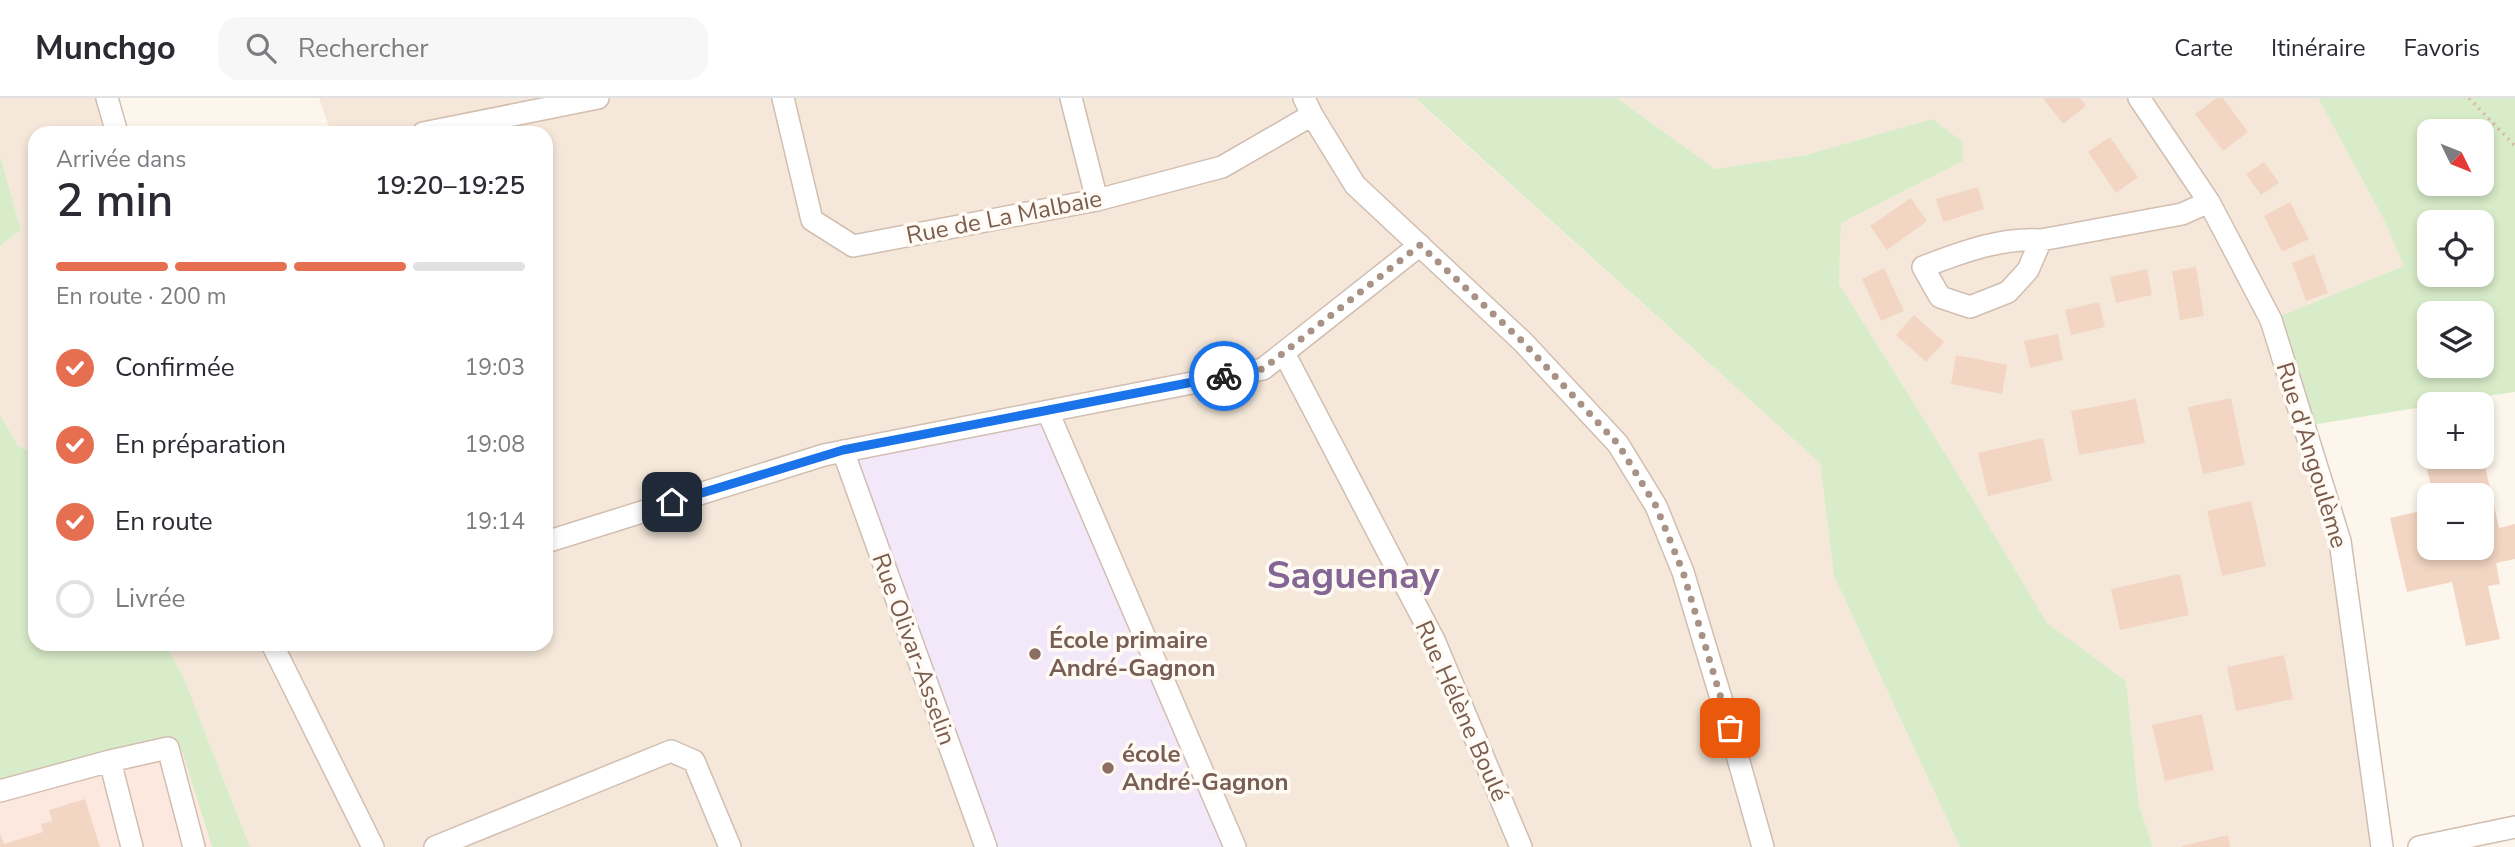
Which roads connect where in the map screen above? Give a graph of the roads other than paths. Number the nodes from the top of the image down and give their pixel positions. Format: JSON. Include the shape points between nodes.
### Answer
{"nodes":[{"id":1,"x":107,"y":98,"type":"edge"},
{"id":2,"x":598,"y":98,"type":"edge"},
{"id":3,"x":783,"y":98,"type":"edge"},
{"id":4,"x":1071,"y":98,"type":"edge"},
{"id":5,"x":2139,"y":98,"type":"edge"},
{"id":6,"x":1308,"y":107,"type":"edge"},
{"id":7,"x":115,"y":126,"type":"edge"},
{"id":8,"x":457,"y":126,"type":"edge"},
{"id":9,"x":1097,"y":200,"type":"junction"},
{"id":10,"x":2209,"y":202,"type":"junction"},
{"id":11,"x":2040,"y":240,"type":"junction"},
{"id":12,"x":1420,"y":245,"type":"junction"},
{"id":13,"x":1284,"y":354,"type":"junction"},
{"id":14,"x":1048,"y":412,"type":"junction"},
{"id":15,"x":843,"y":450,"type":"junction"},
{"id":16,"x":553,"y":540,"type":"edge"},
{"id":17,"x":275,"y":651,"type":"edge"},
{"id":18,"x":110,"y":761,"type":"junction"},
{"id":19,"x":0,"y":791,"type":"edge"},
{"id":20,"x":2515,"y":827,"type":"edge"},
{"id":21,"x":132,"y":847,"type":"edge"},
{"id":22,"x":194,"y":847,"type":"edge"},
{"id":23,"x":373,"y":847,"type":"edge"},
{"id":24,"x":435,"y":847,"type":"edge"},
{"id":25,"x":730,"y":847,"type":"edge"},
{"id":26,"x":986,"y":847,"type":"edge"},
{"id":27,"x":1235,"y":847,"type":"edge"},
{"id":28,"x":1521,"y":847,"type":"edge"},
{"id":29,"x":1763,"y":847,"type":"edge"},
{"id":30,"x":2382,"y":847,"type":"edge"},
{"id":31,"x":2419,"y":847,"type":"edge"}],
"edges":[{"from":1,"to":7,"type":"street"},
{"from":2,"to":8,"type":"street"},
{"from":3,"to":9,"type":"street","name":"Rue de La Malbaie","via":[[812,220],[853,246]]},
{"from":4,"to":9,"type":"street"},
{"from":5,"to":10,"type":"street","name":"Rue d'Angoulème"},
{"from":6,"to":9,"type":"street","name":"Rue de La Malbaie","via":[[1222,167]]},
{"from":6,"to":12,"type":"street","via":[[1355,185]]},
{"from":10,"to":11,"type":"street","via":[[2182,214]]},
{"from":10,"to":30,"type":"street","name":"Rue d'Angoulème","via":[[2271,320],[2340,541]]},
{"from":11,"to":11,"type":"street","via":[[1969,249],[1923,267],[1940,297],[1970,307],[2008,292],[2028,270]]},
{"from":12,"to":13,"type":"street"},
{"from":12,"to":29,"type":"street","via":[[1523,342],[1618,444],[1656,506],[1683,572]]},
{"from":13,"to":14,"type":"street","via":[[1263,369]]},
{"from":13,"to":28,"type":"street","name":"Rue Hélène Boulé","via":[[1434,640]]},
{"from":14,"to":15,"type":"street"},
{"from":14,"to":27,"type":"street"},
{"from":15,"to":16,"type":"street"},
{"from":15,"to":26,"type":"street","name":"Rue Olivar-Asselin"},
{"from":17,"to":23,"type":"street"},
{"from":18,"to":19,"type":"street"},
{"from":18,"to":21,"type":"street"},
{"from":18,"to":22,"type":"street","via":[[168,748]]},
{"from":20,"to":31,"type":"street"},
{"from":24,"to":25,"type":"street","via":[[671,751],[694,761]]}]}
